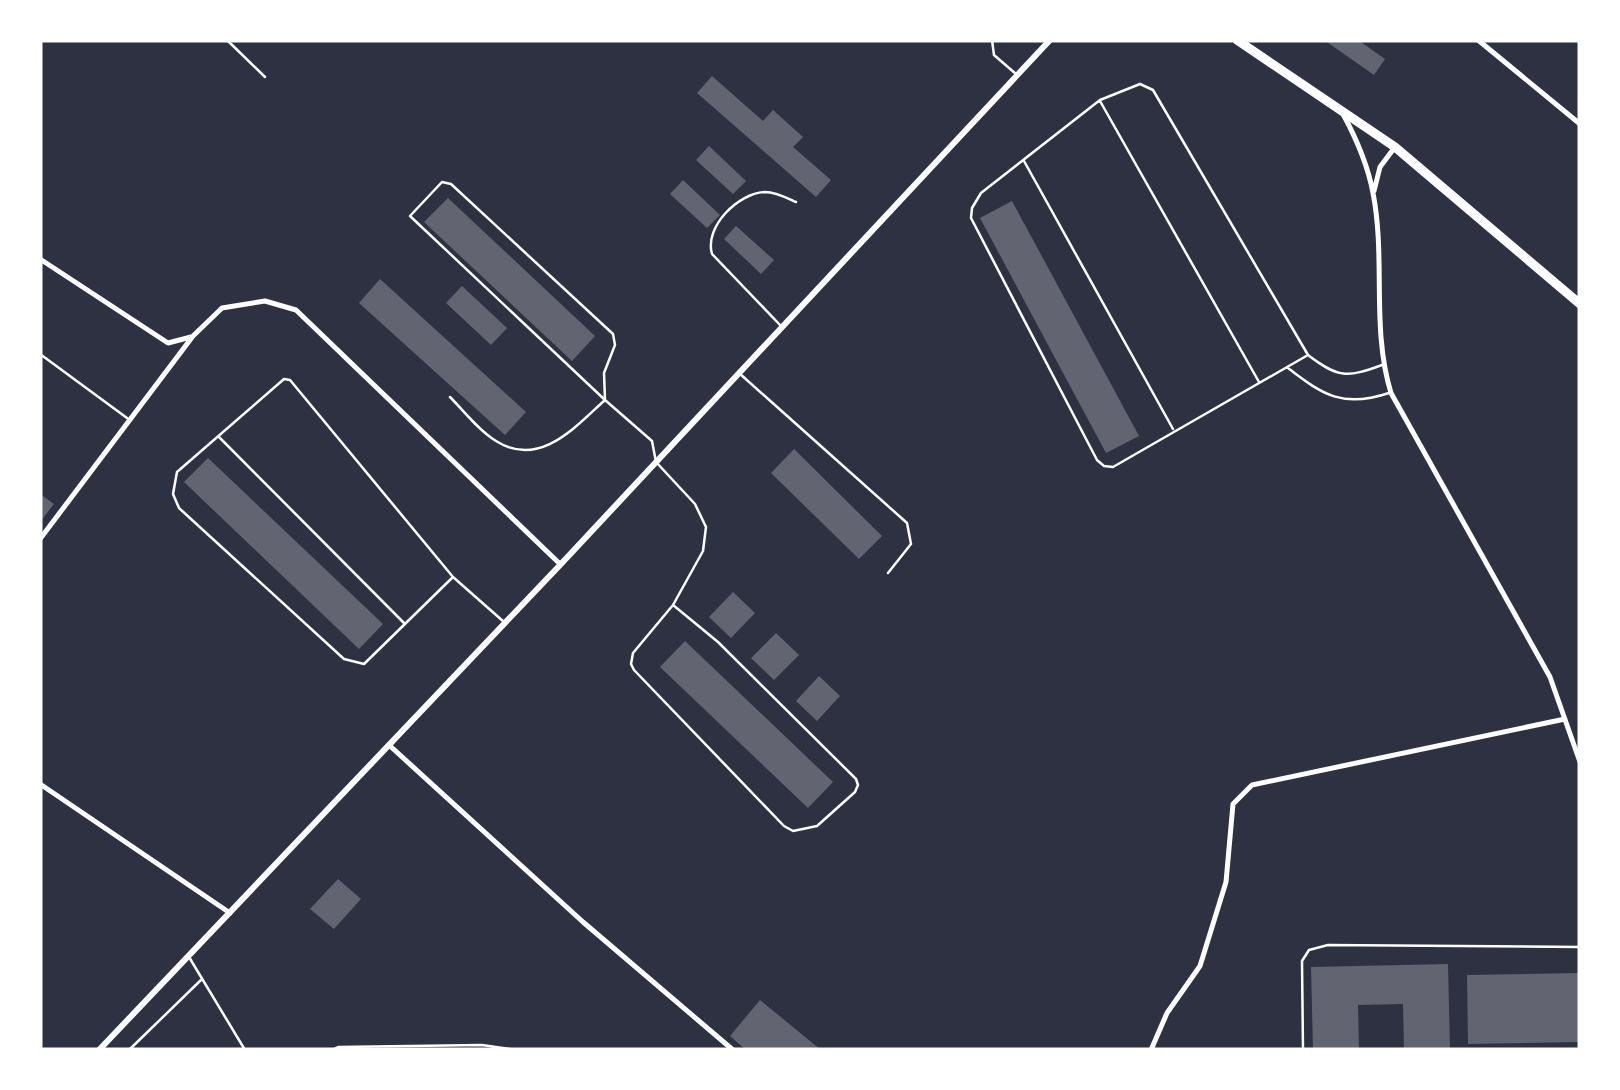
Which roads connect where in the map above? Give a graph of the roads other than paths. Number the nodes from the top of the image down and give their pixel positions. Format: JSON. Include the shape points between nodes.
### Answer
{"nodes":[{"id":1,"x":227,"y":40,"type":"edge"},
{"id":2,"x":992,"y":40,"type":"edge"},
{"id":3,"x":1050,"y":40,"type":"edge"},
{"id":4,"x":1236,"y":40,"type":"edge"},
{"id":5,"x":1478,"y":40,"type":"edge"},
{"id":6,"x":1018,"y":75,"type":"junction"},
{"id":7,"x":264,"y":76,"type":"dead end"},
{"id":8,"x":1100,"y":100,"type":"junction"},
{"id":9,"x":1341,"y":110,"type":"junction"},
{"id":10,"x":1580,"y":124,"type":"edge"},
{"id":11,"x":1395,"y":147,"type":"junction"},
{"id":12,"x":1023,"y":160,"type":"junction"},
{"id":13,"x":1373,"y":194,"type":"junction"},
{"id":14,"x":796,"y":202,"type":"dead end"},
{"id":15,"x":40,"y":259,"type":"edge"},
{"id":16,"x":1580,"y":304,"type":"edge"},
{"id":17,"x":782,"y":327,"type":"junction"},
{"id":18,"x":194,"y":336,"type":"junction"},
{"id":19,"x":40,"y":354,"type":"edge"},
{"id":20,"x":1308,"y":356,"type":"junction"},
{"id":21,"x":1382,"y":365,"type":"junction"},
{"id":22,"x":1287,"y":367,"type":"junction"},
{"id":23,"x":739,"y":373,"type":"junction"},
{"id":24,"x":1259,"y":383,"type":"junction"},
{"id":25,"x":1391,"y":392,"type":"junction"},
{"id":26,"x":450,"y":397,"type":"dead end"},
{"id":27,"x":606,"y":400,"type":"junction"},
{"id":28,"x":130,"y":420,"type":"junction"},
{"id":29,"x":1174,"y":432,"type":"junction"},
{"id":30,"x":218,"y":436,"type":"junction"},
{"id":31,"x":656,"y":462,"type":"junction"},
{"id":32,"x":40,"y":539,"type":"edge"},
{"id":33,"x":560,"y":564,"type":"junction"},
{"id":34,"x":888,"y":573,"type":"dead end"},
{"id":35,"x":453,"y":577,"type":"junction"},
{"id":36,"x":673,"y":605,"type":"junction"},
{"id":37,"x":505,"y":623,"type":"junction"},
{"id":38,"x":404,"y":624,"type":"junction"},
{"id":39,"x":1565,"y":719,"type":"junction"},
{"id":40,"x":389,"y":745,"type":"junction"},
{"id":41,"x":1580,"y":762,"type":"edge"},
{"id":42,"x":40,"y":784,"type":"edge"},
{"id":43,"x":230,"y":913,"type":"junction"},
{"id":44,"x":1580,"y":947,"type":"edge"},
{"id":45,"x":188,"y":956,"type":"junction"},
{"id":46,"x":202,"y":980,"type":"junction"},
{"id":47,"x":98,"y":1050,"type":"edge"},
{"id":48,"x":129,"y":1050,"type":"edge"},
{"id":49,"x":245,"y":1050,"type":"edge"},
{"id":50,"x":332,"y":1050,"type":"edge"},
{"id":51,"x":516,"y":1050,"type":"edge"},
{"id":52,"x":733,"y":1050,"type":"edge"},
{"id":53,"x":1151,"y":1050,"type":"edge"},
{"id":54,"x":1303,"y":1050,"type":"edge"}],
"edges":[{"from":1,"to":7,"type":"lane"},
{"from":2,"to":6,"type":"lane","via":[[994,56]]},
{"from":3,"to":6,"type":"street"},
{"from":4,"to":9,"type":"main road"},
{"from":5,"to":10,"type":"street"},
{"from":6,"to":17,"type":"street"},
{"from":8,"to":12,"type":"lane"},
{"from":8,"to":20,"type":"lane","via":[[1140,84],[1153,90]]},
{"from":8,"to":24,"type":"lane"},
{"from":9,"to":11,"type":"main road"},
{"from":9,"to":13,"type":"street"},
{"from":11,"to":13,"type":"street","via":[[1380,166]]},
{"from":11,"to":16,"type":"main road"},
{"from":12,"to":29,"type":"lane"},
{"from":12,"to":29,"type":"lane","via":[[980,192],[972,218],[1097,460],[1113,467]]},
{"from":13,"to":21,"type":"street"},
{"from":14,"to":17,"type":"lane","via":[[765,192],[749,196],[714,228],[709,244]]},
{"from":15,"to":18,"type":"street","via":[[168,343]]},
{"from":17,"to":23,"type":"street"},
{"from":18,"to":28,"type":"street"},
{"from":18,"to":33,"type":"street","via":[[222,308],[264,301],[296,310]]},
{"from":19,"to":28,"type":"lane"},
{"from":20,"to":21,"type":"lane","via":[[1342,376]]},
{"from":20,"to":22,"type":"lane"},
{"from":21,"to":25,"type":"street"},
{"from":22,"to":24,"type":"lane"},
{"from":22,"to":25,"type":"lane","via":[[1347,402]]},
{"from":23,"to":31,"type":"street"},
{"from":23,"to":34,"type":"lane","via":[[907,523],[911,544]]},
{"from":24,"to":29,"type":"lane"},
{"from":25,"to":39,"type":"street","via":[[1550,678]]},
{"from":26,"to":27,"type":"lane","via":[[496,442],[540,449],[561,440]]},
{"from":27,"to":27,"type":"lane","via":[[410,216],[442,182],[612,334]]},
{"from":27,"to":31,"type":"lane","via":[[652,441]]},
{"from":28,"to":32,"type":"street"},
{"from":30,"to":35,"type":"lane","via":[[290,380]]},
{"from":30,"to":38,"type":"lane"},
{"from":30,"to":38,"type":"lane","via":[[177,472],[173,494],[179,508],[344,659],[364,664]]},
{"from":31,"to":33,"type":"street"},
{"from":31,"to":36,"type":"lane","via":[[695,504],[706,527],[702,551]]},
{"from":33,"to":37,"type":"street"},
{"from":35,"to":37,"type":"lane"},
{"from":35,"to":38,"type":"lane"},
{"from":36,"to":36,"type":"lane","via":[[856,779],[855,792],[817,826],[784,826],[634,670],[634,653]]},
{"from":37,"to":40,"type":"street"},
{"from":39,"to":41,"type":"street"},
{"from":39,"to":53,"type":"street","via":[[1252,785],[1233,804],[1226,882],[1200,966]]},
{"from":40,"to":43,"type":"street"},
{"from":40,"to":52,"type":"street"},
{"from":42,"to":43,"type":"street"},
{"from":43,"to":45,"type":"street"},
{"from":44,"to":54,"type":"lane","via":[[1309,950],[1302,961]]},
{"from":45,"to":46,"type":"lane"},
{"from":45,"to":47,"type":"street"},
{"from":46,"to":48,"type":"lane"},
{"from":46,"to":49,"type":"lane"},
{"from":50,"to":51,"type":"lane"}]}
